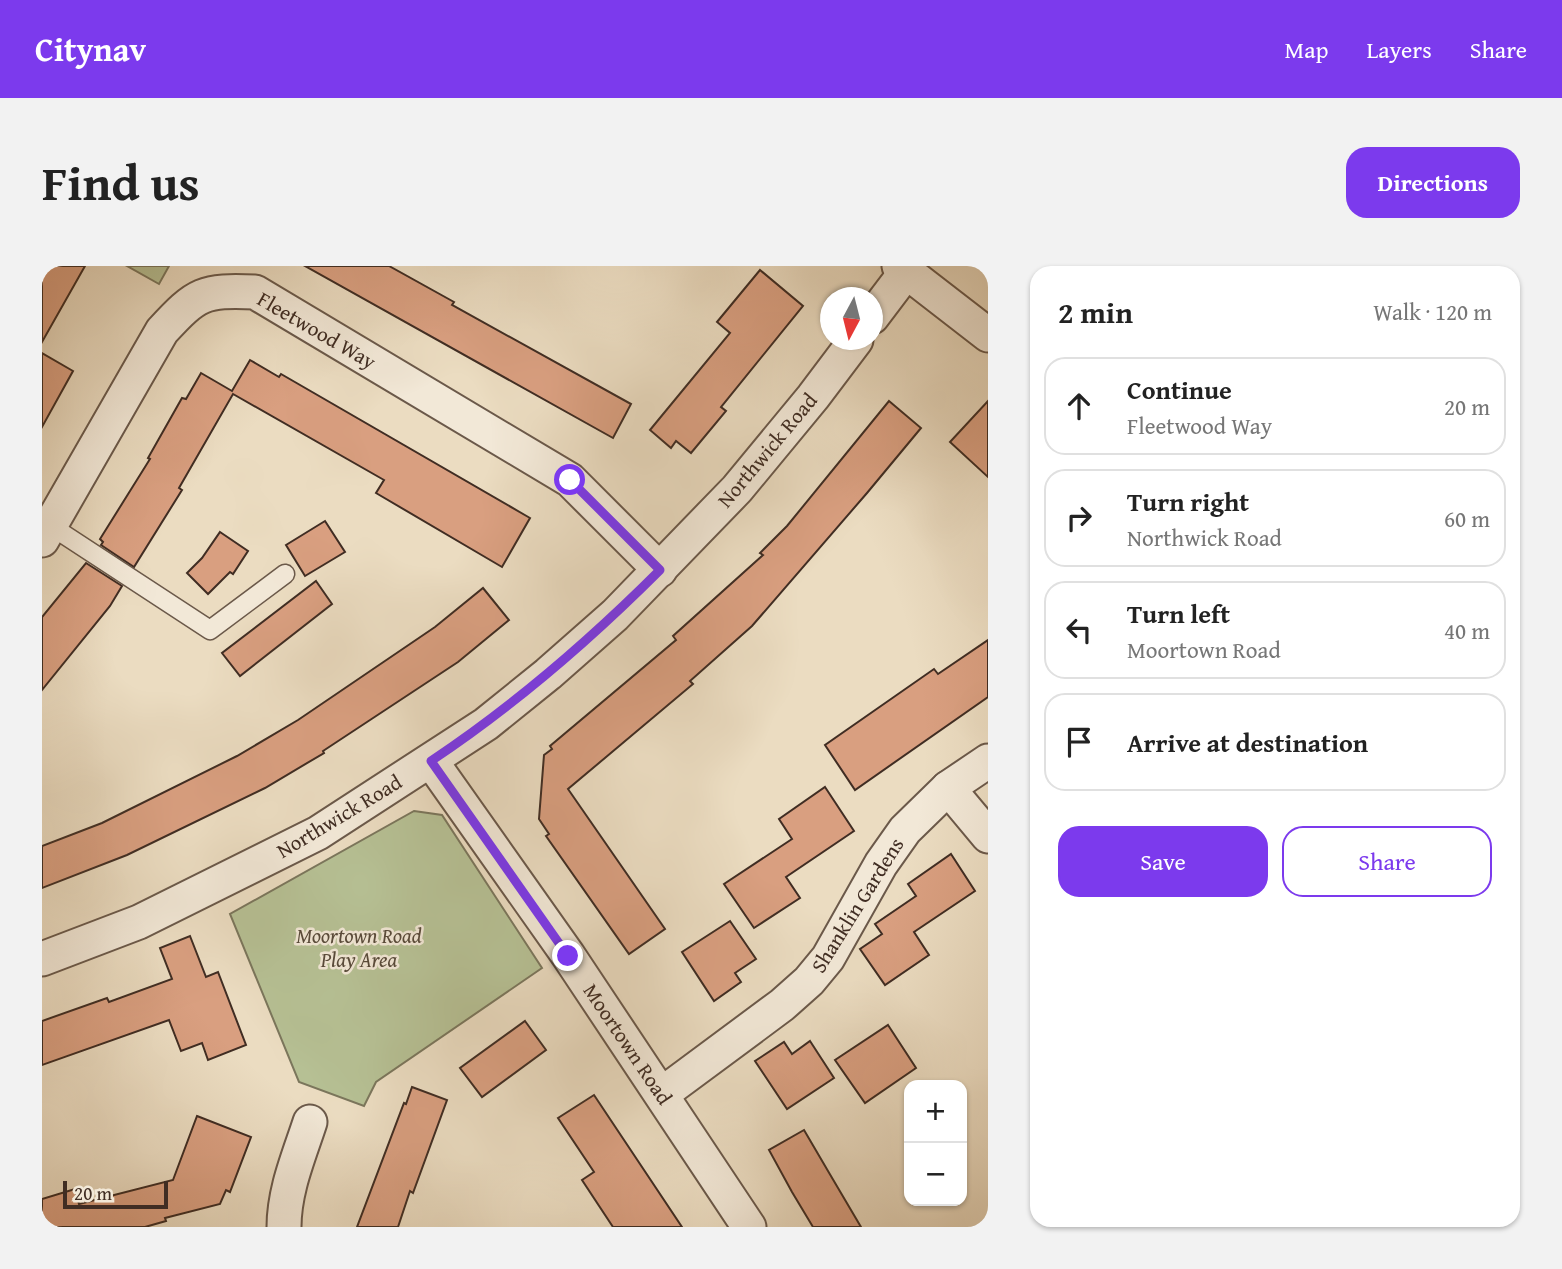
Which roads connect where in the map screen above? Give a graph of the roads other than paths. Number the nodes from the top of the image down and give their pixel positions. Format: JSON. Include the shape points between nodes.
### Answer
{"nodes":[{"id":1,"x":903,"y":269,"type":"edge"},
{"id":2,"x":883,"y":301,"type":"edge"},
{"id":3,"x":988,"y":335,"type":"edge"},
{"id":4,"x":848,"y":350,"type":"edge"},
{"id":5,"x":47,"y":533,"type":"edge"},
{"id":6,"x":660,"y":570,"type":"junction"},
{"id":7,"x":285,"y":574,"type":"dead end"},
{"id":8,"x":431,"y":761,"type":"junction"},
{"id":9,"x":988,"y":761,"type":"edge"},
{"id":10,"x":948,"y":788,"type":"junction"},
{"id":11,"x":988,"y":836,"type":"edge"},
{"id":12,"x":42,"y":959,"type":"edge"},
{"id":13,"x":662,"y":1094,"type":"junction"},
{"id":14,"x":310,"y":1122,"type":"dead end"},
{"id":15,"x":284,"y":1227,"type":"edge"},
{"id":16,"x":749,"y":1227,"type":"edge"}],
"edges":[{"from":1,"to":2,"type":"street"},
{"from":1,"to":3,"type":"street"},
{"from":4,"to":6,"type":"street","name":"Northwick Road","via":[[737,489]]},
{"from":5,"to":6,"type":"street","name":"Fleetwood Way","via":[[162,331],[202,295],[255,292],[570,480]]},
{"from":5,"to":7,"type":"lane","via":[[210,630]]},
{"from":6,"to":8,"type":"street","name":"Northwick Road","via":[[548,674]]},
{"from":8,"to":12,"type":"street","name":"Northwick Road","via":[[318,833],[139,922]]},
{"from":8,"to":13,"type":"street","name":"Moortown Road"},
{"from":9,"to":10,"type":"street","name":"Shanklin Gardens"},
{"from":10,"to":11,"type":"street"},
{"from":10,"to":13,"type":"street","name":"Shanklin Gardens","via":[[905,830],[828,958],[809,981]]},
{"from":13,"to":16,"type":"street","name":"Moortown Road"},
{"from":14,"to":15,"type":"street","via":[[288,1190]]}]}
